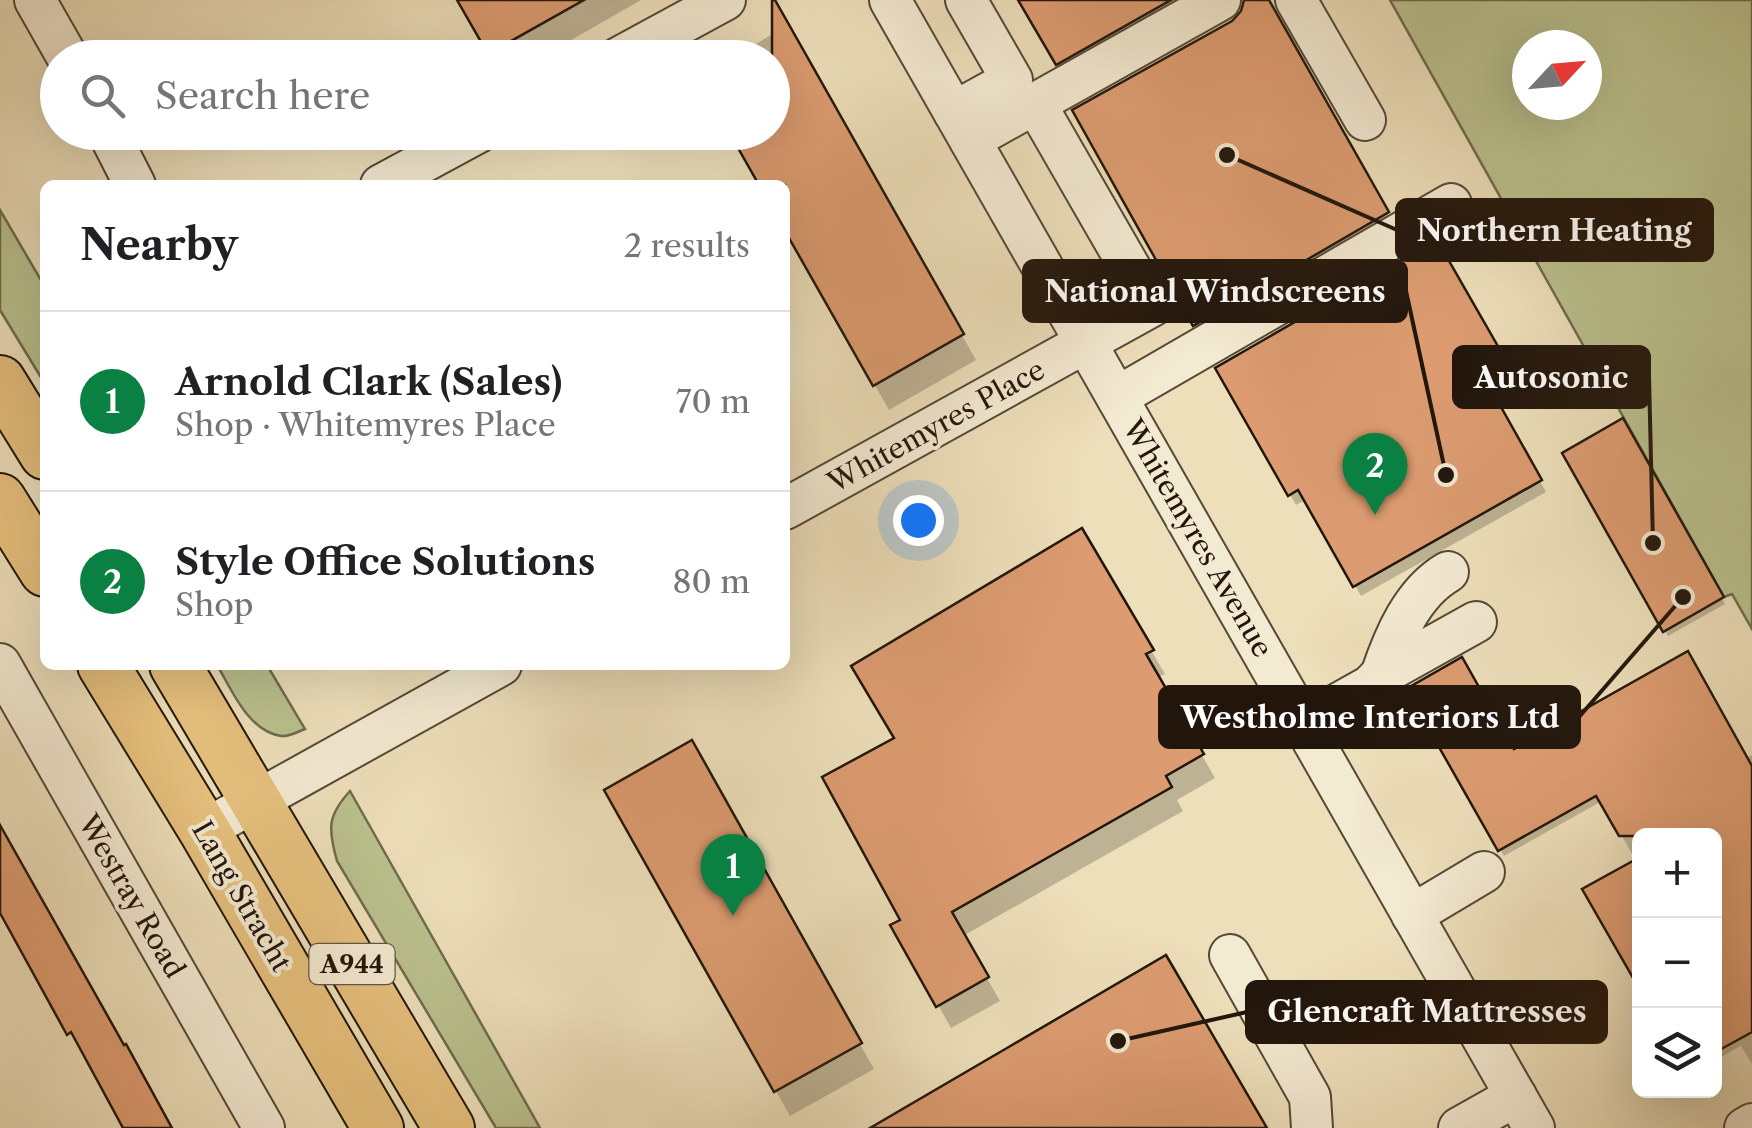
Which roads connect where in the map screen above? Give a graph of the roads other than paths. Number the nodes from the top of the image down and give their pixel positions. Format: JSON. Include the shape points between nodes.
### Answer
{"nodes":[{"id":1,"x":35,"y":0,"type":"edge"},
{"id":2,"x":725,"y":0,"type":"edge"},
{"id":3,"x":890,"y":0,"type":"edge"},
{"id":4,"x":966,"y":0,"type":"edge"},
{"id":5,"x":1220,"y":0,"type":"edge"},
{"id":6,"x":1296,"y":0,"type":"edge"},
{"id":7,"x":58,"y":40,"type":"edge"},
{"id":8,"x":651,"y":40,"type":"edge"},
{"id":9,"x":1035,"y":103,"type":"junction"},
{"id":10,"x":1365,"y":120,"type":"dead end"},
{"id":11,"x":962,"y":126,"type":"junction"},
{"id":12,"x":117,"y":150,"type":"edge"},
{"id":13,"x":446,"y":150,"type":"edge"},
{"id":14,"x":132,"y":180,"type":"edge"},
{"id":15,"x":390,"y":180,"type":"edge"},
{"id":16,"x":1451,"y":204,"type":"dead end"},
{"id":17,"x":1086,"y":344,"type":"junction"},
{"id":18,"x":0,"y":381,"type":"edge"},
{"id":19,"x":1117,"y":397,"type":"junction"},
{"id":20,"x":40,"y":446,"type":"edge"},
{"id":21,"x":0,"y":499,"type":"edge"},
{"id":22,"x":790,"y":506,"type":"edge"},
{"id":23,"x":40,"y":563,"type":"edge"},
{"id":24,"x":1448,"y":572,"type":"dead end"},
{"id":25,"x":1476,"y":622,"type":"dead end"},
{"id":26,"x":0,"y":664,"type":"edge"},
{"id":27,"x":106,"y":670,"type":"edge"},
{"id":28,"x":179,"y":670,"type":"edge"},
{"id":29,"x":492,"y":670,"type":"edge"},
{"id":30,"x":1381,"y":675,"type":"junction"},
{"id":31,"x":1304,"y":723,"type":"junction"},
{"id":32,"x":255,"y":800,"type":"junction"},
{"id":33,"x":204,"y":830,"type":"junction"},
{"id":34,"x":1484,"y":872,"type":"dead end"},
{"id":35,"x":1412,"y":915,"type":"junction"},
{"id":36,"x":1230,"y":954,"type":"dead end"},
{"id":37,"x":1525,"y":1112,"type":"edge"},
{"id":38,"x":1752,"y":1124,"type":"edge"},
{"id":39,"x":264,"y":1128,"type":"edge"},
{"id":40,"x":378,"y":1128,"type":"edge"},
{"id":41,"x":449,"y":1128,"type":"edge"},
{"id":42,"x":1312,"y":1128,"type":"edge"},
{"id":43,"x":1459,"y":1128,"type":"edge"},
{"id":44,"x":1746,"y":1128,"type":"edge"}],
"edges":[{"from":1,"to":7,"type":"street"},
{"from":2,"to":8,"type":"street"},
{"from":3,"to":11,"type":"street","name":"Whitemyres Avenue"},
{"from":4,"to":11,"type":"street","via":[[1012,80]]},
{"from":5,"to":9,"type":"street"},
{"from":6,"to":10,"type":"street"},
{"from":9,"to":11,"type":"street"},
{"from":9,"to":17,"type":"street","name":"Whitemyres Place","via":[[1152,306]]},
{"from":11,"to":17,"type":"street","name":"Whitemyres Avenue"},
{"from":12,"to":14,"type":"street"},
{"from":13,"to":15,"type":"street"},
{"from":16,"to":19,"type":"street"},
{"from":17,"to":19,"type":"street","name":"Whitemyres Avenue"},
{"from":17,"to":22,"type":"street","name":"Whitemyres Place"},
{"from":18,"to":20,"type":"main road"},
{"from":19,"to":31,"type":"street","name":"Whitemyres Avenue"},
{"from":21,"to":23,"type":"main road"},
{"from":24,"to":30,"type":"street","via":[[1434,580],[1396,631]]},
{"from":25,"to":30,"type":"street"},
{"from":26,"to":39,"type":"street","name":"Westray Road"},
{"from":27,"to":33,"type":"main road","name":"Lang Stracht","number":"A944"},
{"from":28,"to":32,"type":"main road","number":"A944"},
{"from":29,"to":32,"type":"street"},
{"from":30,"to":31,"type":"street"},
{"from":31,"to":35,"type":"street","name":"Whitemyres Avenue"},
{"from":32,"to":33,"type":"street"},
{"from":32,"to":41,"type":"main road","number":"A944"},
{"from":33,"to":40,"type":"main road","name":"Lang Stracht","number":"A944"},
{"from":34,"to":35,"type":"street"},
{"from":35,"to":37,"type":"street","name":"Whitemyres Avenue"},
{"from":36,"to":42,"type":"street","via":[[1310,1096]]},
{"from":37,"to":43,"type":"street"},
{"from":38,"to":44,"type":"street"}]}
